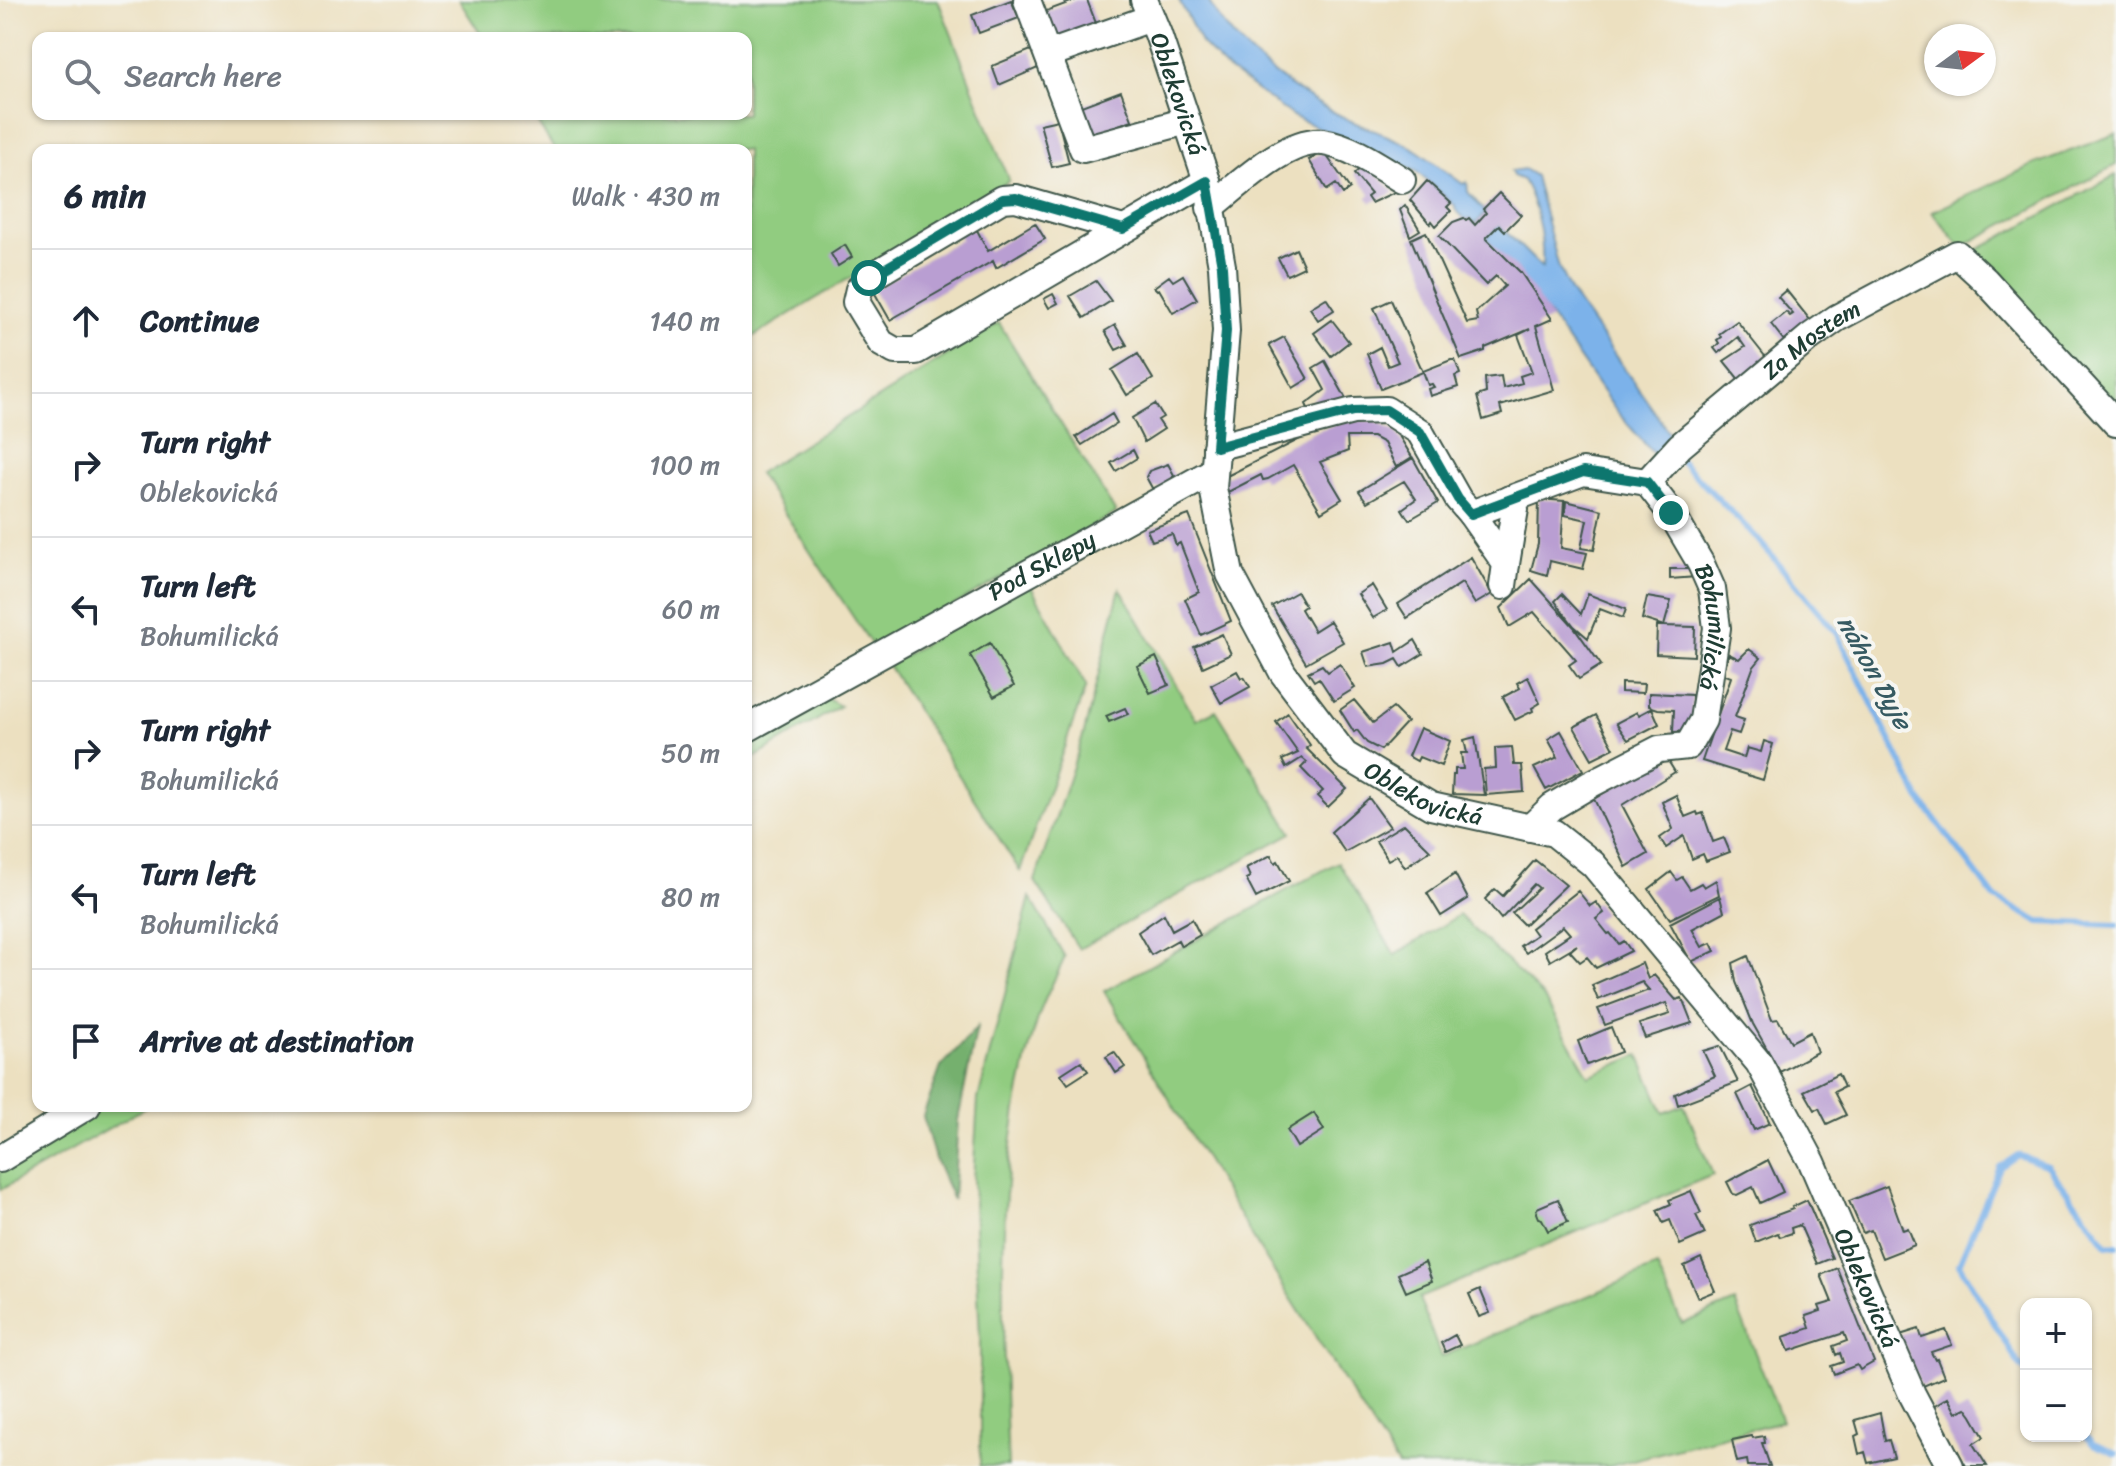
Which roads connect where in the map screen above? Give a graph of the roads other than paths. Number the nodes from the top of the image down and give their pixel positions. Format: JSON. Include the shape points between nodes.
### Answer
{"nodes":[{"id":1,"x":1027,"y":0,"type":"edge"},
{"id":2,"x":1147,"y":9,"type":"edge"},
{"id":3,"x":1049,"y":54,"type":"junction"},
{"id":4,"x":1187,"y":121,"type":"junction"},
{"id":5,"x":1402,"y":180,"type":"dead end"},
{"id":6,"x":1207,"y":181,"type":"junction"},
{"id":7,"x":1210,"y":208,"type":"junction"},
{"id":8,"x":1123,"y":229,"type":"junction"},
{"id":9,"x":2116,"y":423,"type":"edge"},
{"id":10,"x":1215,"y":459,"type":"junction"},
{"id":11,"x":1653,"y":474,"type":"junction"},
{"id":12,"x":1510,"y":499,"type":"junction"},
{"id":13,"x":1471,"y":514,"type":"junction"},
{"id":14,"x":752,"y":726,"type":"edge"},
{"id":15,"x":1530,"y":828,"type":"junction"},
{"id":16,"x":77,"y":1112,"type":"edge"},
{"id":17,"x":0,"y":1159,"type":"edge"},
{"id":18,"x":1950,"y":1466,"type":"edge"}],
"edges":[{"from":1,"to":3,"type":"street"},
{"from":2,"to":3,"type":"street"},
{"from":2,"to":4,"type":"street","name":"Oblekovická"},
{"from":3,"to":4,"type":"street","via":[[1083,149]]},
{"from":4,"to":6,"type":"street","name":"Oblekovická"},
{"from":5,"to":7,"type":"street","via":[[1339,147],[1322,142],[1300,145],[1277,156]]},
{"from":6,"to":7,"type":"street","name":"Oblekovická"},
{"from":6,"to":8,"type":"street"},
{"from":7,"to":10,"type":"street","name":"Oblekovická","via":[[1222,266],[1226,331]]},
{"from":8,"to":8,"type":"street","via":[[916,351],[895,351],[881,343],[856,302],[869,278],[1002,199],[1016,198]]},
{"from":9,"to":11,"type":"street","name":"Za Mostem","via":[[1957,254],[1837,318],[1769,369]]},
{"from":10,"to":13,"type":"street","via":[[1353,411],[1386,410],[1420,432]]},
{"from":10,"to":14,"type":"street","name":"Pod Sklepy"},
{"from":10,"to":15,"type":"street","name":"Oblekovická","via":[[1213,488],[1230,574],[1283,673],[1345,755],[1431,806]]},
{"from":11,"to":12,"type":"street","via":[[1583,472]]},
{"from":11,"to":15,"type":"street","name":"Bohumilická","via":[[1712,589],[1717,628],[1703,720],[1688,746],[1659,749],[1591,784],[1552,807]]},
{"from":12,"to":13,"type":"street"},
{"from":12,"to":13,"type":"street","via":[[1515,509],[1504,575]]},
{"from":15,"to":18,"type":"street","name":"Oblekovická","via":[[1554,833],[1593,864],[1759,1063],[1812,1162],[1912,1394]]},
{"from":16,"to":17,"type":"street"}]}
